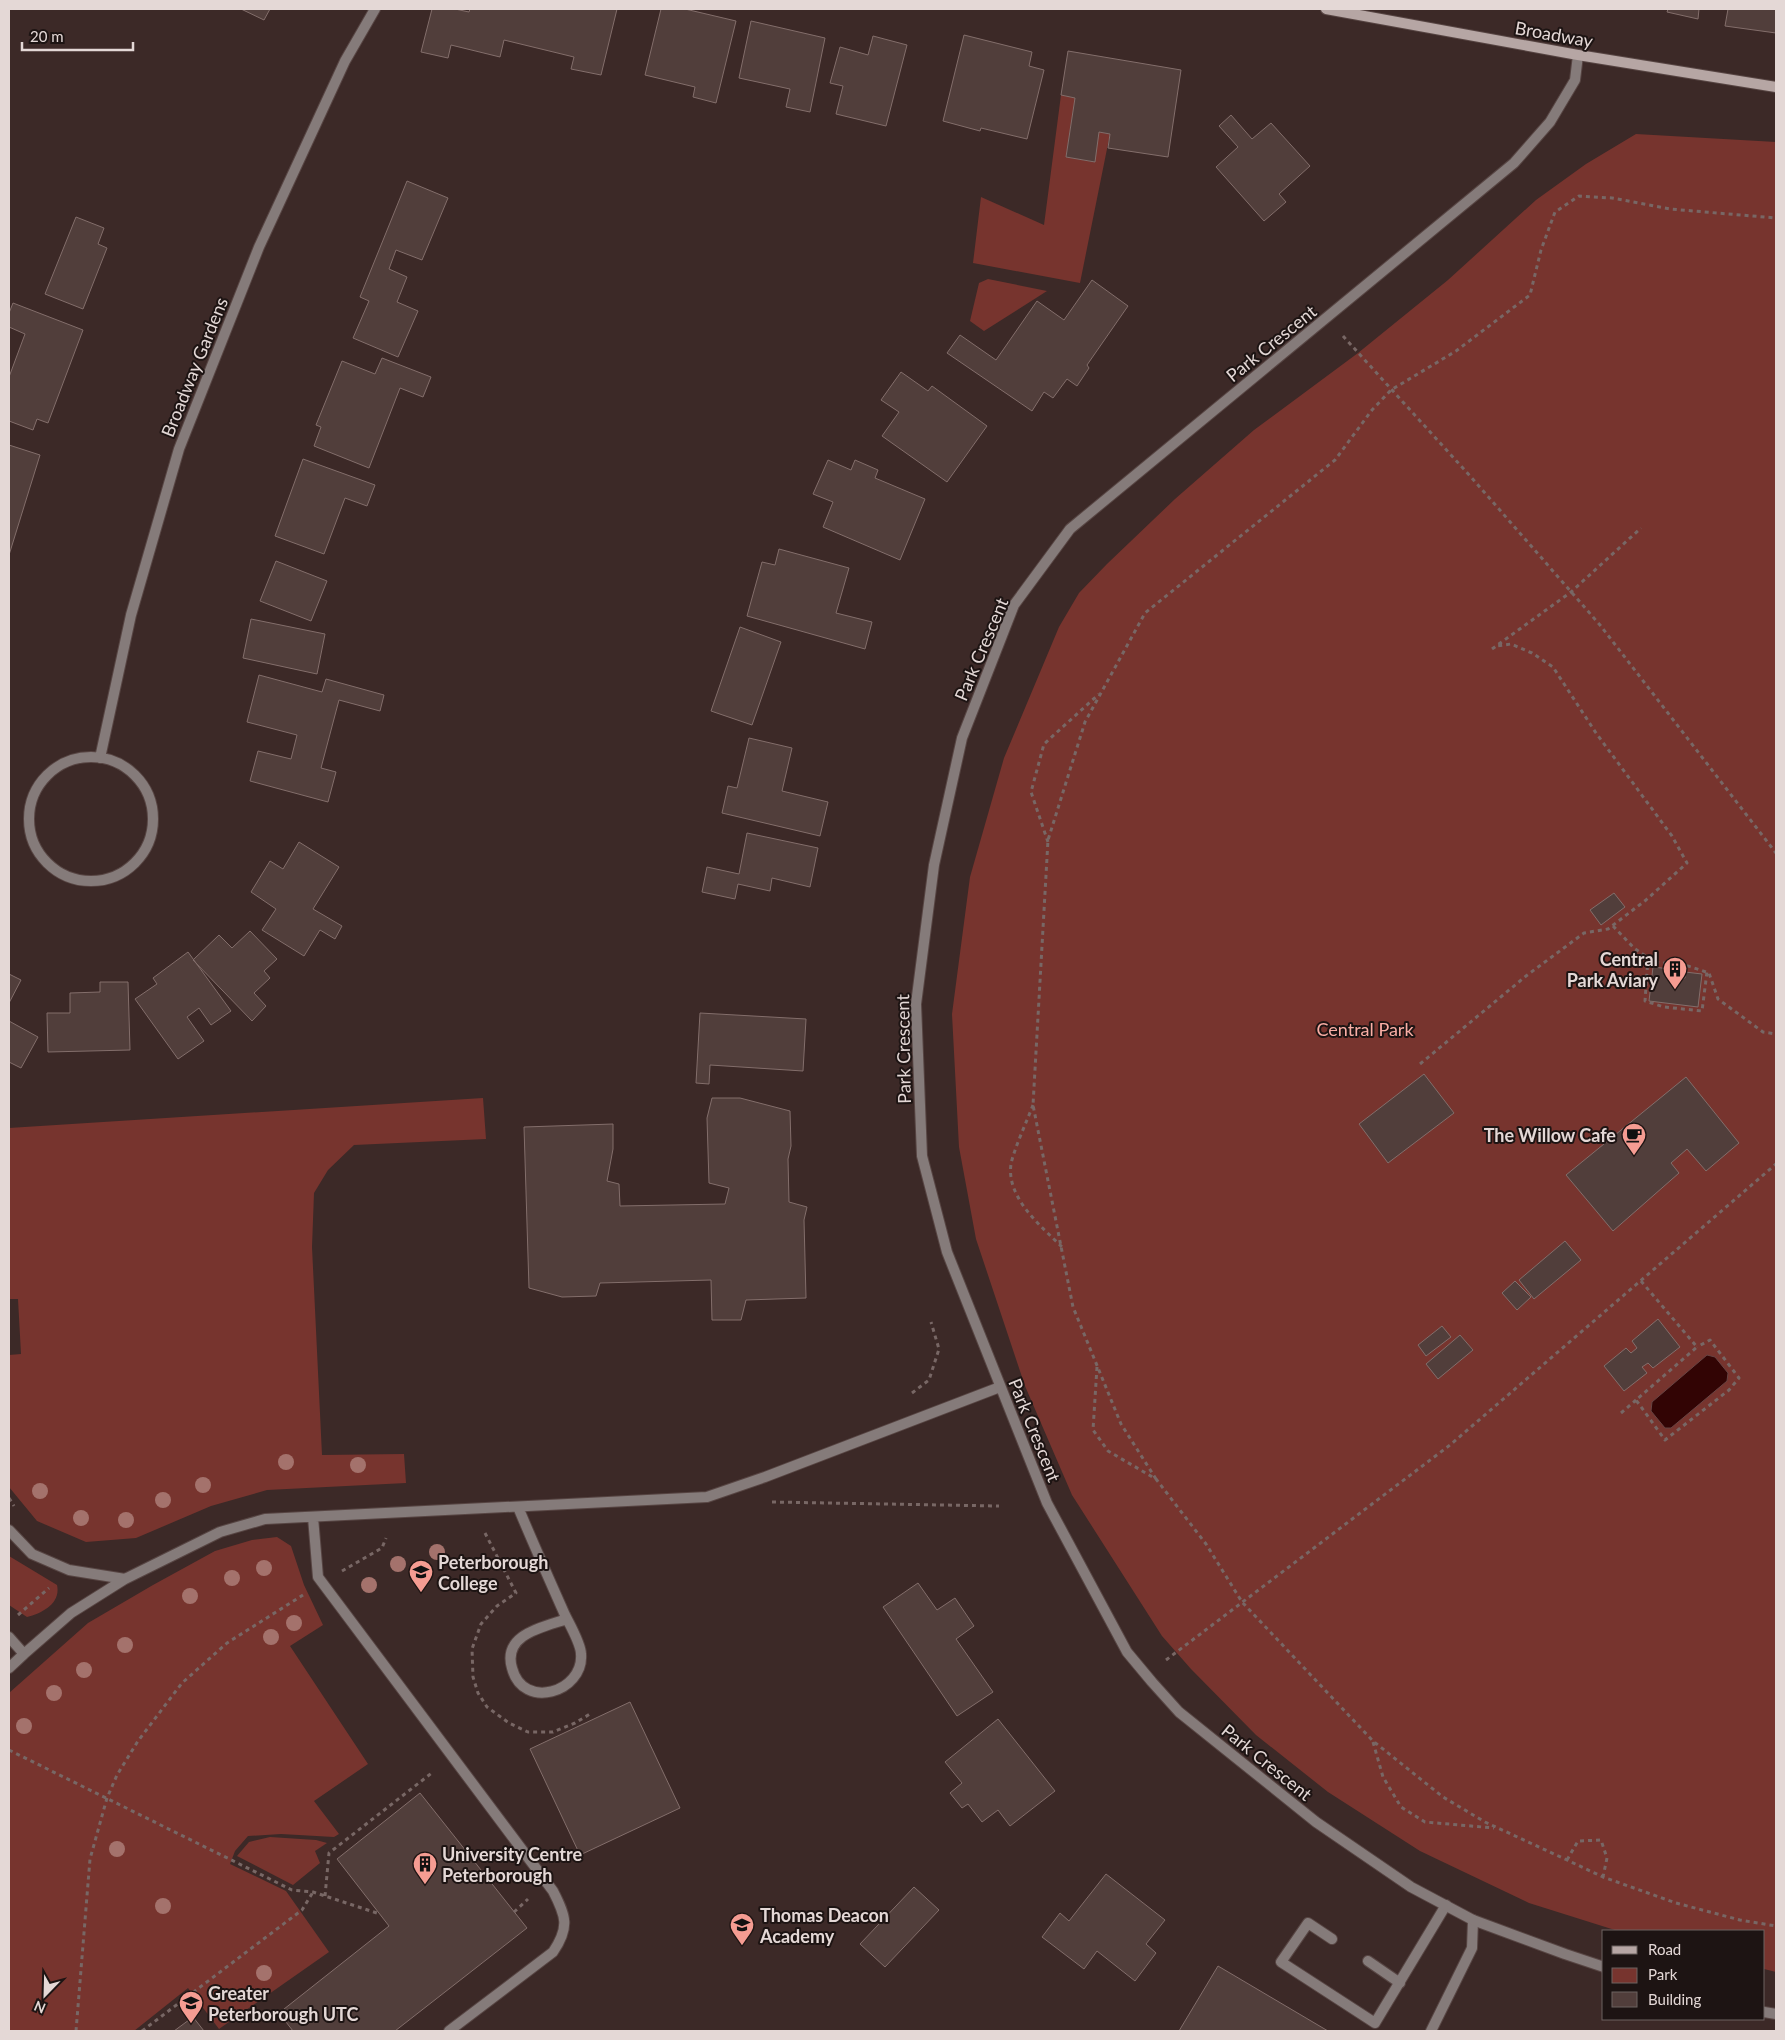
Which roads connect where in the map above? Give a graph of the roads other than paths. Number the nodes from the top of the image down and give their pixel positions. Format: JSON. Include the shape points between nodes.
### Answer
{"nodes":[{"id":1,"x":375,"y":9,"type":"edge"},
{"id":2,"x":1326,"y":9,"type":"edge"},
{"id":3,"x":1578,"y":56,"type":"junction"},
{"id":4,"x":1776,"y":87,"type":"edge"},
{"id":5,"x":100,"y":758,"type":"junction"},
{"id":6,"x":1000,"y":1386,"type":"junction"},
{"id":7,"x":518,"y":1507,"type":"junction"},
{"id":8,"x":312,"y":1516,"type":"junction"},
{"id":9,"x":9,"y":1530,"type":"edge"},
{"id":10,"x":125,"y":1579,"type":"junction"},
{"id":11,"x":567,"y":1619,"type":"junction"},
{"id":12,"x":9,"y":1637,"type":"edge"},
{"id":13,"x":24,"y":1654,"type":"junction"},
{"id":14,"x":9,"y":1668,"type":"edge"},
{"id":15,"x":1446,"y":1905,"type":"junction"},
{"id":16,"x":1473,"y":1920,"type":"junction"},
{"id":17,"x":1332,"y":1939,"type":"dead end"},
{"id":18,"x":1368,"y":1961,"type":"dead end"},
{"id":19,"x":1602,"y":1966,"type":"edge"},
{"id":20,"x":1400,"y":1983,"type":"junction"},
{"id":21,"x":449,"y":2031,"type":"edge"},
{"id":22,"x":1431,"y":2031,"type":"edge"}],
"edges":[{"from":1,"to":5,"type":"street","name":"Broadway Gardens","via":[[345,61],[259,247],[179,449],[131,615]]},
{"from":2,"to":3,"type":"street","name":"Broadway"},
{"from":3,"to":4,"type":"street","name":"Broadway"},
{"from":3,"to":6,"type":"street","name":"Park Crescent","via":[[1575,80],[1550,122],[1514,163],[1070,529],[1014,605],[962,738],[934,865],[916,1004],[922,1156],[947,1252]]},
{"from":5,"to":5,"type":"street","via":[[120,764],[137,777],[149,795],[154,816],[151,838],[137,861],[126,871],[107,880],[86,882],[66,877],[50,866],[37,850],[30,832],[29,812],[34,793],[45,776],[61,764],[80,758]]},
{"from":6,"to":7,"type":"street","via":[[744,1486],[707,1497]]},
{"from":6,"to":15,"type":"street","name":"Park Crescent","via":[[1047,1503],[1127,1652],[1146,1676],[1179,1712],[1316,1822],[1411,1887]]},
{"from":7,"to":8,"type":"street"},
{"from":7,"to":11,"type":"street"},
{"from":8,"to":10,"type":"street","via":[[265,1519],[220,1532]]},
{"from":8,"to":21,"type":"street","via":[[318,1577],[553,1892],[564,1912],[564,1937],[554,1952]]},
{"from":9,"to":10,"type":"street","via":[[32,1554],[69,1570]]},
{"from":10,"to":13,"type":"street","via":[[71,1613]]},
{"from":11,"to":11,"type":"street","via":[[581,1654],[578,1671],[559,1689],[548,1694],[527,1689],[519,1683],[511,1665],[515,1645],[529,1631]]},
{"from":12,"to":13,"type":"street"},
{"from":13,"to":14,"type":"street"},
{"from":15,"to":16,"type":"street","name":"Park Crescent"},
{"from":15,"to":20,"type":"street"},
{"from":16,"to":19,"type":"street","name":"Park Crescent"},
{"from":16,"to":22,"type":"street","via":[[1472,1948]]},
{"from":17,"to":20,"type":"street","via":[[1308,1923],[1281,1962],[1375,2023]]},
{"from":18,"to":20,"type":"street"}]}
